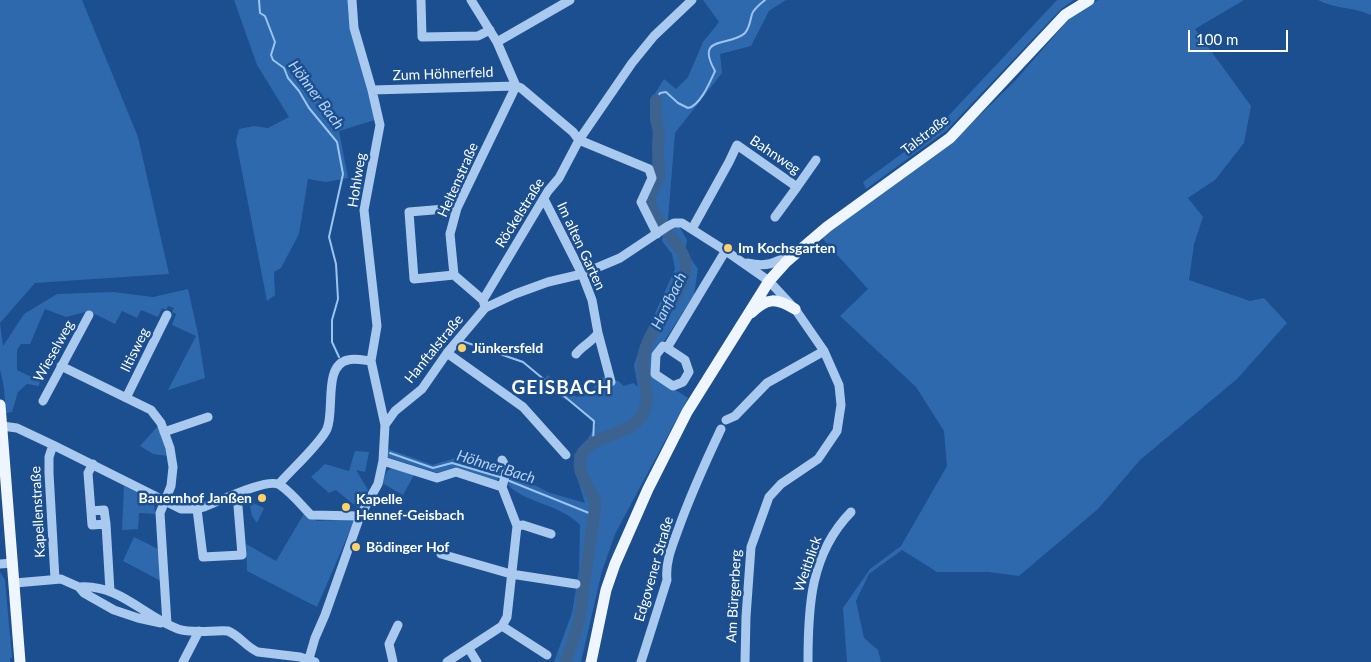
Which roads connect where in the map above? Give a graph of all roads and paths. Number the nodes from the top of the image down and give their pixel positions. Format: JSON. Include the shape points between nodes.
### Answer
{"nodes":[{"id":1,"x":352,"y":0,"type":"edge"},
{"id":2,"x":420,"y":0,"type":"edge"},
{"id":3,"x":471,"y":0,"type":"edge"},
{"id":4,"x":570,"y":0,"type":"edge"},
{"id":5,"x":692,"y":0,"type":"edge"},
{"id":6,"x":1089,"y":0,"type":"edge"},
{"id":7,"x":490,"y":30,"type":"junction"},
{"id":8,"x":497,"y":42,"type":"junction"},
{"id":9,"x":516,"y":86,"type":"junction"},
{"id":10,"x":372,"y":90,"type":"junction"},
{"id":11,"x":579,"y":140,"type":"junction"},
{"id":12,"x":816,"y":160,"type":"dead end"},
{"id":13,"x":797,"y":187,"type":"junction"},
{"id":14,"x":544,"y":199,"type":"junction"},
{"id":15,"x":457,"y":208,"type":"junction"},
{"id":16,"x":775,"y":218,"type":"dead end"},
{"id":17,"x":692,"y":229,"type":"junction"},
{"id":18,"x":662,"y":230,"type":"junction"},
{"id":19,"x":806,"y":244,"type":"junction"},
{"id":20,"x":726,"y":250,"type":"junction"},
{"id":21,"x":742,"y":262,"type":"junction"},
{"id":22,"x":582,"y":274,"type":"junction"},
{"id":23,"x":454,"y":275,"type":"junction"},
{"id":24,"x":769,"y":281,"type":"junction"},
{"id":25,"x":484,"y":304,"type":"junction"},
{"id":26,"x":795,"y":309,"type":"junction"},
{"id":27,"x":89,"y":315,"type":"dead end"},
{"id":28,"x":167,"y":315,"type":"dead end"},
{"id":29,"x":745,"y":319,"type":"junction"},
{"id":30,"x":598,"y":333,"type":"junction"},
{"id":31,"x":667,"y":348,"type":"junction"},
{"id":32,"x":824,"y":351,"type":"junction"},
{"id":33,"x":447,"y":353,"type":"junction"},
{"id":34,"x":576,"y":354,"type":"dead end"},
{"id":35,"x":370,"y":361,"type":"junction"},
{"id":36,"x":61,"y":366,"type":"junction"},
{"id":37,"x":611,"y":382,"type":"dead end"},
{"id":38,"x":126,"y":398,"type":"junction"},
{"id":39,"x":43,"y":401,"type":"dead end"},
{"id":40,"x":0,"y":405,"type":"edge"},
{"id":41,"x":208,"y":417,"type":"dead end"},
{"id":42,"x":726,"y":420,"type":"dead end"},
{"id":43,"x":385,"y":425,"type":"junction"},
{"id":44,"x":2,"y":426,"type":"junction"},
{"id":45,"x":720,"y":429,"type":"dead end"},
{"id":46,"x":164,"y":432,"type":"junction"},
{"id":47,"x":53,"y":445,"type":"junction"},
{"id":48,"x":566,"y":455,"type":"dead end"},
{"id":49,"x":502,"y":460,"type":"dead end"},
{"id":50,"x":383,"y":461,"type":"junction"},
{"id":51,"x":93,"y":464,"type":"junction"},
{"id":52,"x":504,"y":480,"type":"junction"},
{"id":53,"x":279,"y":484,"type":"junction"},
{"id":54,"x":237,"y":494,"type":"junction"},
{"id":55,"x":164,"y":500,"type":"junction"},
{"id":56,"x":197,"y":509,"type":"junction"},
{"id":57,"x":91,"y":511,"type":"junction"},
{"id":58,"x":851,"y":512,"type":"dead end"},
{"id":59,"x":360,"y":516,"type":"junction"},
{"id":60,"x":106,"y":524,"type":"junction"},
{"id":61,"x":517,"y":526,"type":"junction"},
{"id":62,"x":551,"y":534,"type":"dead end"},
{"id":63,"x":441,"y":554,"type":"dead end"},
{"id":64,"x":13,"y":563,"type":"junction"},
{"id":65,"x":0,"y":564,"type":"edge"},
{"id":66,"x":511,"y":574,"type":"junction"},
{"id":67,"x":55,"y":579,"type":"junction"},
{"id":68,"x":14,"y":584,"type":"junction"},
{"id":69,"x":576,"y":584,"type":"dead end"},
{"id":70,"x":79,"y":587,"type":"junction"},
{"id":71,"x":110,"y":591,"type":"junction"},
{"id":72,"x":167,"y":624,"type":"junction"},
{"id":73,"x":398,"y":625,"type":"dead end"},
{"id":74,"x":502,"y":626,"type":"junction"},
{"id":75,"x":199,"y":631,"type":"junction"},
{"id":76,"x":469,"y":649,"type":"junction"},
{"id":77,"x":547,"y":655,"type":"dead end"},
{"id":78,"x":310,"y":661,"type":"edge"},
{"id":79,"x":20,"y":662,"type":"edge"},
{"id":80,"x":183,"y":662,"type":"edge"},
{"id":81,"x":393,"y":662,"type":"edge"},
{"id":82,"x":447,"y":662,"type":"edge"},
{"id":83,"x":477,"y":662,"type":"edge"},
{"id":84,"x":591,"y":662,"type":"edge"},
{"id":85,"x":640,"y":662,"type":"edge"},
{"id":86,"x":745,"y":662,"type":"edge"},
{"id":87,"x":808,"y":662,"type":"edge"}],
"edges":[{"from":1,"to":10,"type":"street","name":"Hohlweg","via":[[354,28]]},
{"from":2,"to":7,"type":"street","via":[[422,37],[478,36]]},
{"from":3,"to":7,"type":"street"},
{"from":4,"to":8,"type":"street"},
{"from":5,"to":11,"type":"street","name":"Röckelstraße","via":[[654,36],[632,63]]},
{"from":6,"to":19,"type":"main road","name":"Talstraße","via":[[1065,15],[950,138]]},
{"from":7,"to":8,"type":"street"},
{"from":8,"to":9,"type":"street"},
{"from":9,"to":10,"type":"street","name":"Zum Höhnerfeld"},
{"from":9,"to":11,"type":"street"},
{"from":9,"to":15,"type":"street","name":"Heltenstraße"},
{"from":10,"to":35,"type":"street","name":"Hohlweg","via":[[380,125],[364,210],[377,326]]},
{"from":11,"to":14,"type":"street","name":"Röckelstraße"},
{"from":11,"to":18,"type":"street","via":[[649,169],[652,178],[641,202]]},
{"from":12,"to":13,"type":"street","name":"Bahnweg"},
{"from":13,"to":16,"type":"street","name":"Bahnweg"},
{"from":13,"to":17,"type":"street","name":"Bahnweg","via":[[737,145]]},
{"from":14,"to":22,"type":"street","name":"Im alten Garten"},
{"from":14,"to":25,"type":"street","name":"Röckelstraße"},
{"from":15,"to":23,"type":"street","name":"Heltenstraße","via":[[450,234]]},
{"from":15,"to":23,"type":"street","via":[[409,212],[414,279]]},
{"from":17,"to":18,"type":"street","via":[[682,223],[674,223]]},
{"from":17,"to":20,"type":"street"},
{"from":18,"to":22,"type":"street","name":"Hanftalstraße","via":[[620,258]]},
{"from":19,"to":21,"type":"street","via":[[770,265]]},
{"from":19,"to":24,"type":"main road","name":"Talstraße"},
{"from":20,"to":21,"type":"street"},
{"from":20,"to":31,"type":"street"},
{"from":21,"to":24,"type":"street"},
{"from":22,"to":25,"type":"street","name":"Hanftalstraße"},
{"from":22,"to":30,"type":"street","name":"Im alten Garten","via":[[592,300]]},
{"from":23,"to":25,"type":"street"},
{"from":24,"to":26,"type":"street","name":"Am Bürgerberg"},
{"from":24,"to":29,"type":"main road","name":"Talstraße"},
{"from":25,"to":33,"type":"street","name":"Hanftalstraße"},
{"from":26,"to":29,"type":"main road","via":[[782,301],[770,301]]},
{"from":26,"to":32,"type":"street","name":"Am Bürgerberg"},
{"from":27,"to":36,"type":"street","name":"Wieselweg"},
{"from":28,"to":38,"type":"street","name":"Iltisweg"},
{"from":29,"to":84,"type":"main road","name":"Talstraße","via":[[687,412],[648,489],[606,590]]},
{"from":30,"to":34,"type":"street"},
{"from":30,"to":37,"type":"street","name":"Im alten Garten"},
{"from":31,"to":31,"type":"street","via":[[685,360],[690,372],[683,382],[673,386],[655,374],[656,355],[663,346]]},
{"from":32,"to":42,"type":"street","via":[[767,383],[735,416]]},
{"from":32,"to":86,"type":"street","name":"Am Bürgerberg","via":[[839,385],[841,405],[837,431],[818,459],[769,496],[750,547]]},
{"from":33,"to":43,"type":"street","name":"Hanftalstraße","via":[[422,389],[395,411]]},
{"from":33,"to":48,"type":"street","via":[[522,407]]},
{"from":35,"to":43,"type":"street","name":"Hohlweg"},
{"from":35,"to":53,"type":"street","via":[[349,359],[339,363],[333,371],[328,427]]},
{"from":36,"to":38,"type":"street"},
{"from":36,"to":39,"type":"street","name":"Wieselweg"},
{"from":38,"to":46,"type":"street","via":[[155,413]]},
{"from":40,"to":44,"type":"main road"},
{"from":41,"to":46,"type":"street"},
{"from":43,"to":50,"type":"street"},
{"from":44,"to":47,"type":"street","via":[[17,428]]},
{"from":44,"to":64,"type":"main road"},
{"from":45,"to":85,"type":"street","name":"Edgovener Straße","via":[[674,543],[666,569],[667,580]]},
{"from":46,"to":55,"type":"street","via":[[172,458],[173,477]]},
{"from":47,"to":51,"type":"street"},
{"from":47,"to":67,"type":"street","name":"Kapellenstraße","via":[[49,473]]},
{"from":49,"to":52,"type":"street","via":[[507,469]]},
{"from":50,"to":52,"type":"street","via":[[437,478],[456,472]]},
{"from":50,"to":59,"type":"street","via":[[378,484]]},
{"from":51,"to":55,"type":"street"},
{"from":51,"to":57,"type":"street","via":[[88,473]]},
{"from":52,"to":61,"type":"street"},
{"from":53,"to":54,"type":"street","via":[[257,485]]},
{"from":53,"to":59,"type":"street","via":[[311,515]]},
{"from":54,"to":56,"type":"street"},
{"from":54,"to":56,"type":"street","via":[[242,555],[203,557]]},
{"from":55,"to":56,"type":"street","via":[[181,509]]},
{"from":55,"to":72,"type":"street","via":[[160,513]]},
{"from":57,"to":60,"type":"street","via":[[104,510]]},
{"from":57,"to":60,"type":"street","via":[[92,525]]},
{"from":58,"to":87,"type":"street","name":"Weitblick","via":[[830,538],[812,588]]},
{"from":59,"to":78,"type":"street"},
{"from":60,"to":71,"type":"street"},
{"from":61,"to":62,"type":"street"},
{"from":61,"to":66,"type":"street"},
{"from":63,"to":66,"type":"street"},
{"from":64,"to":65,"type":"street"},
{"from":64,"to":68,"type":"main road"},
{"from":66,"to":69,"type":"street"},
{"from":66,"to":74,"type":"street","via":[[507,617]]},
{"from":67,"to":68,"type":"street"},
{"from":67,"to":70,"type":"street"},
{"from":68,"to":79,"type":"main road"},
{"from":70,"to":71,"type":"street"},
{"from":70,"to":72,"type":"street","via":[[114,610]]},
{"from":71,"to":72,"type":"street"},
{"from":72,"to":75,"type":"street","via":[[180,630]]},
{"from":73,"to":81,"type":"street","via":[[389,644]]},
{"from":74,"to":76,"type":"street"},
{"from":74,"to":77,"type":"street"},
{"from":75,"to":78,"type":"street","via":[[228,631],[253,650]]},
{"from":75,"to":80,"type":"street"},
{"from":76,"to":82,"type":"street"},
{"from":76,"to":83,"type":"street"}]}
